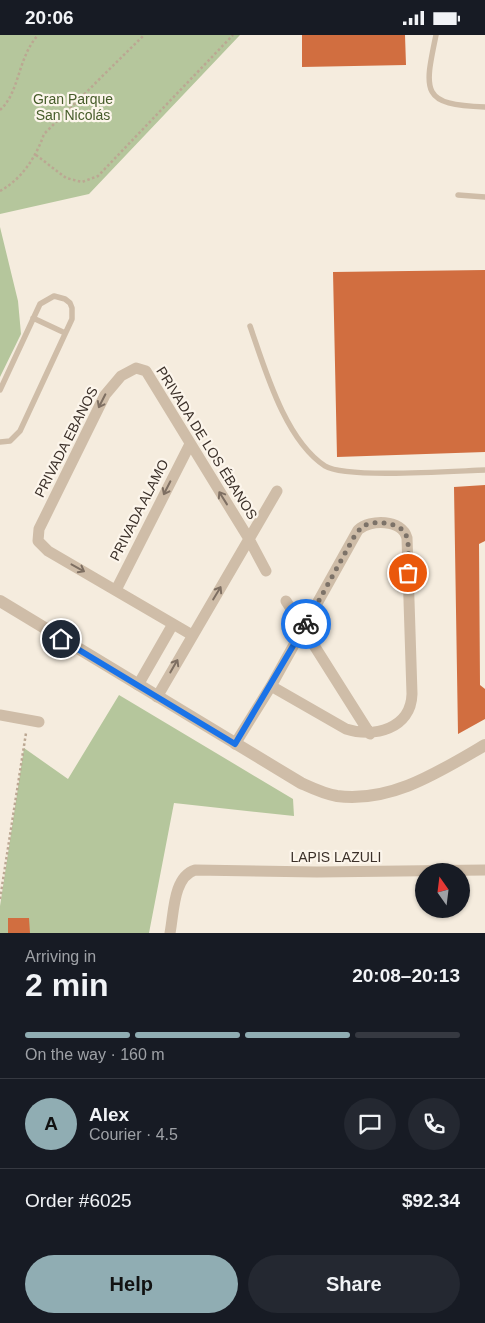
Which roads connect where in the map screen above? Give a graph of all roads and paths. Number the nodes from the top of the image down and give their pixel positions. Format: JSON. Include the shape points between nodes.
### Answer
{"nodes":[{"id":1,"x":38,"y":35,"type":"edge"},
{"id":2,"x":144,"y":35,"type":"edge"},
{"id":3,"x":233,"y":35,"type":"edge"},
{"id":4,"x":436,"y":35,"type":"edge"},
{"id":5,"x":485,"y":107,"type":"edge"},
{"id":6,"x":0,"y":110,"type":"edge"},
{"id":7,"x":36,"y":155,"type":"junction"},
{"id":8,"x":0,"y":191,"type":"edge"},
{"id":9,"x":458,"y":195,"type":"dead end"},
{"id":10,"x":485,"y":197,"type":"edge"},
{"id":11,"x":33,"y":318,"type":"junction"},
{"id":12,"x":250,"y":326,"type":"dead end"},
{"id":13,"x":66,"y":333,"type":"junction"},
{"id":14,"x":136,"y":368,"type":"joint"},
{"id":15,"x":0,"y":390,"type":"edge"},
{"id":16,"x":0,"y":442,"type":"edge"},
{"id":17,"x":190,"y":444,"type":"junction"},
{"id":18,"x":485,"y":470,"type":"edge"},
{"id":19,"x":277,"y":491,"type":"dead end"},
{"id":20,"x":249,"y":539,"type":"junction"},
{"id":21,"x":266,"y":571,"type":"dead end"},
{"id":22,"x":116,"y":590,"type":"junction"},
{"id":23,"x":0,"y":601,"type":"edge"},
{"id":24,"x":286,"y":601,"type":"dead end"},
{"id":25,"x":174,"y":624,"type":"junction"},
{"id":26,"x":303,"y":630,"type":"junction"},
{"id":27,"x":192,"y":635,"type":"junction"},
{"id":28,"x":138,"y":685,"type":"junction"},
{"id":29,"x":271,"y":686,"type":"junction"},
{"id":30,"x":157,"y":697,"type":"junction"},
{"id":31,"x":0,"y":715,"type":"edge"},
{"id":32,"x":34,"y":721,"type":"joint"},
{"id":33,"x":370,"y":734,"type":"junction"},
{"id":34,"x":235,"y":744,"type":"junction"},
{"id":35,"x":485,"y":745,"type":"edge"},
{"id":36,"x":485,"y":870,"type":"edge"},
{"id":37,"x":0,"y":899,"type":"edge"},
{"id":38,"x":170,"y":933,"type":"edge"}],
"edges":[{"from":1,"to":6,"type":"path","via":[[20,65],[10,101]]},
{"from":2,"to":7,"type":"path","via":[[44,134]]},
{"from":3,"to":7,"type":"path","via":[[98,176],[82,182],[66,178]]},
{"from":4,"to":5,"type":"lane","via":[[428,73],[434,94],[445,103]]},
{"from":7,"to":8,"type":"path","via":[[11,185]]},
{"from":9,"to":10,"type":"lane"},
{"from":11,"to":13,"type":"lane"},
{"from":11,"to":13,"type":"lane","via":[[44,300],[54,296],[65,299],[70,303],[73,314]]},
{"from":11,"to":15,"type":"lane"},
{"from":12,"to":18,"type":"lane","via":[[281,408],[300,440],[326,467],[355,473]]},
{"from":13,"to":16,"type":"lane","via":[[20,431],[10,441]]},
{"from":14,"to":17,"type":"street","name":"PRIVADA DE LOS ÉBANOS","via":[[146,371]]},
{"from":14,"to":22,"type":"street","name":"PRIVADA EBANOS","one_way":true,"via":[[121,376],[105,395],[39,529],[38,541],[48,551]]},
{"from":20,"to":17,"type":"street","name":"PRIVADA DE LOS ÉBANOS","one_way":true},
{"from":17,"to":22,"type":"street","name":"PRIVADA ALAMO","one_way":true},
{"from":19,"to":20,"type":"street","name":"PRIVADA DE LOS ÉBANOS"},
{"from":20,"to":21,"type":"street","name":"PRIVADA DE LOS ÉBANOS"},
{"from":27,"to":20,"type":"street","name":"PRIVADA DE LOS ÉBANOS","one_way":true},
{"from":22,"to":25,"type":"street"},
{"from":23,"to":28,"type":"street"},
{"from":24,"to":26,"type":"street"},
{"from":25,"to":27,"type":"street"},
{"from":25,"to":28,"type":"street"},
{"from":26,"to":29,"type":"street"},
{"from":26,"to":33,"type":"street"},
{"from":26,"to":33,"type":"street","via":[[358,531],[377,523],[403,530],[407,538],[412,703],[404,717],[391,728]]},
{"from":30,"to":27,"type":"street","name":"PRIVADA DE LOS ÉBANOS","one_way":true},
{"from":28,"to":30,"type":"street"},
{"from":29,"to":33,"type":"street","via":[[346,729]]},
{"from":29,"to":34,"type":"street"},
{"from":30,"to":34,"type":"street"},
{"from":31,"to":32,"type":"street"},
{"from":32,"to":37,"type":"path"},
{"from":34,"to":35,"type":"street","via":[[319,791],[356,797],[398,789],[427,778]]},
{"from":36,"to":38,"type":"street","name":"LAPIS LAZULI","via":[[204,870],[188,873],[180,883]]}]}
